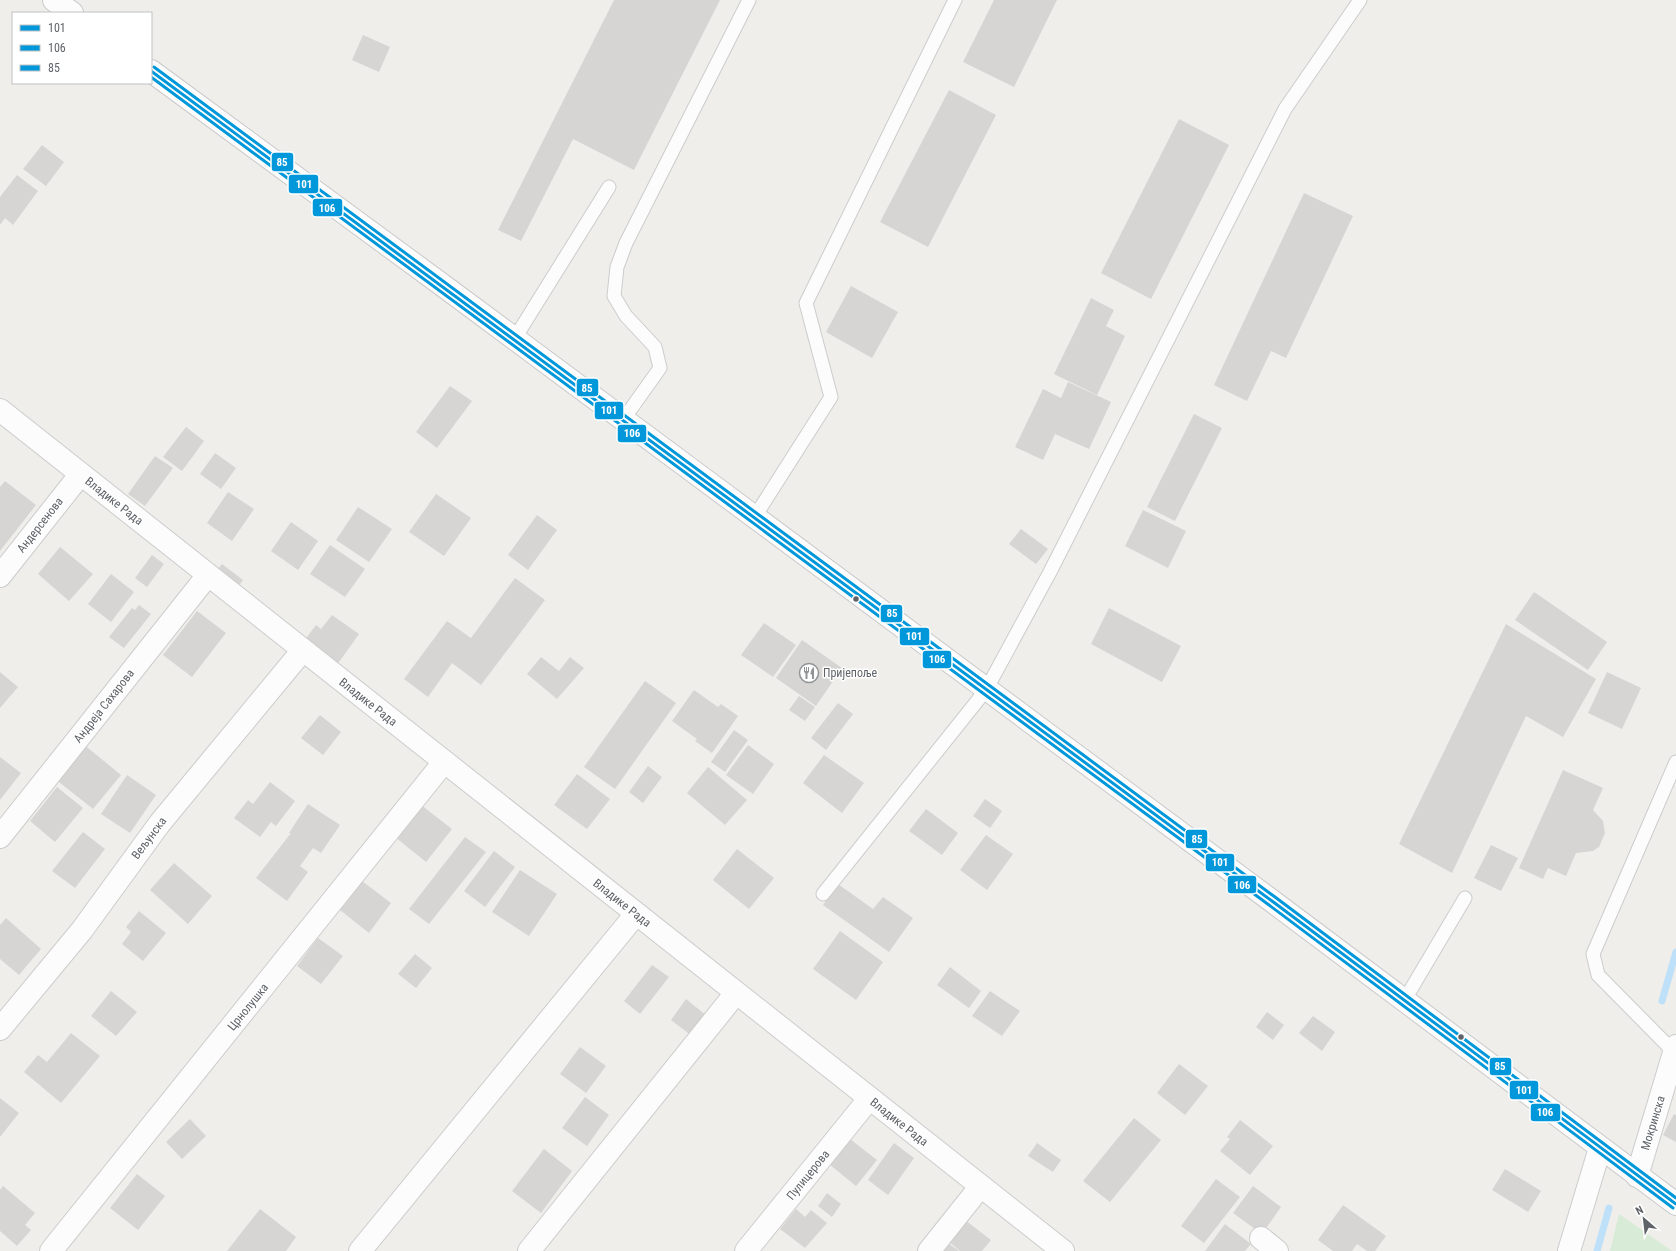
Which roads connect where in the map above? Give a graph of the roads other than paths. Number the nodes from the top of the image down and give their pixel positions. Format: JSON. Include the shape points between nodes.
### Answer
{"nodes":[{"id":1,"x":54,"y":0,"type":"edge"},
{"id":2,"x":749,"y":0,"type":"edge"},
{"id":3,"x":955,"y":0,"type":"edge"},
{"id":4,"x":1360,"y":0,"type":"edge"},
{"id":5,"x":71,"y":12,"type":"edge"},
{"id":6,"x":152,"y":72,"type":"edge"},
{"id":7,"x":609,"y":187,"type":"dead end"},
{"id":8,"x":515,"y":338,"type":"junction"},
{"id":9,"x":0,"y":410,"type":"edge"},
{"id":10,"x":623,"y":420,"type":"junction"},
{"id":11,"x":80,"y":475,"type":"junction"},
{"id":12,"x":754,"y":518,"type":"junction"},
{"id":13,"x":208,"y":575,"type":"junction"},
{"id":14,"x":0,"y":576,"type":"edge"},
{"id":15,"x":303,"y":650,"type":"junction"},
{"id":16,"x":986,"y":690,"type":"junction"},
{"id":17,"x":444,"y":762,"type":"junction"},
{"id":18,"x":1676,"y":762,"type":"edge"},
{"id":19,"x":0,"y":837,"type":"edge"},
{"id":20,"x":823,"y":894,"type":"dead end"},
{"id":21,"x":1465,"y":898,"type":"dead end"},
{"id":22,"x":636,"y":914,"type":"junction"},
{"id":23,"x":736,"y":994,"type":"junction"},
{"id":24,"x":1404,"y":1001,"type":"junction"},
{"id":25,"x":0,"y":1029,"type":"edge"},
{"id":26,"x":1675,"y":1049,"type":"edge"},
{"id":27,"x":869,"y":1099,"type":"junction"},
{"id":28,"x":1600,"y":1148,"type":"junction"},
{"id":29,"x":1638,"y":1176,"type":"junction"},
{"id":30,"x":980,"y":1187,"type":"junction"},
{"id":31,"x":1676,"y":1204,"type":"edge"},
{"id":32,"x":51,"y":1251,"type":"edge"},
{"id":33,"x":360,"y":1251,"type":"edge"},
{"id":34,"x":529,"y":1251,"type":"edge"},
{"id":35,"x":746,"y":1251,"type":"edge"},
{"id":36,"x":929,"y":1251,"type":"edge"},
{"id":37,"x":1062,"y":1251,"type":"edge"},
{"id":38,"x":1570,"y":1251,"type":"edge"}],
"edges":[{"from":1,"to":5,"type":"street"},
{"from":2,"to":10,"type":"lane","via":[[626,243],[616,268],[614,296],[626,316],[655,347],[660,368]]},
{"from":3,"to":12,"type":"lane","via":[[806,303],[831,397]]},
{"from":4,"to":16,"type":"lane","via":[[1285,109],[1050,572]]},
{"from":6,"to":8,"type":"street"},
{"from":7,"to":8,"type":"lane"},
{"from":8,"to":10,"type":"street"},
{"from":9,"to":11,"type":"street","name":"Владике Рада"},
{"from":10,"to":12,"type":"street"},
{"from":11,"to":13,"type":"street","name":"Владике Рада"},
{"from":11,"to":14,"type":"street","name":"Андерсенова"},
{"from":12,"to":16,"type":"street"},
{"from":13,"to":15,"type":"street","name":"Владике Рада"},
{"from":13,"to":19,"type":"street","name":"Андреја Сахарова"},
{"from":15,"to":17,"type":"street","name":"Владике Рада"},
{"from":15,"to":25,"type":"street","name":"Вељунска","via":[[160,823],[82,930]]},
{"from":16,"to":20,"type":"lane"},
{"from":16,"to":24,"type":"street"},
{"from":17,"to":22,"type":"street","name":"Владике Рада"},
{"from":17,"to":32,"type":"street","name":"Црнолушка"},
{"from":18,"to":26,"type":"lane","via":[[1593,954],[1598,975]]},
{"from":21,"to":24,"type":"lane"},
{"from":22,"to":23,"type":"street","name":"Владике Рада"},
{"from":22,"to":33,"type":"street"},
{"from":23,"to":27,"type":"street","name":"Владике Рада"},
{"from":23,"to":34,"type":"street"},
{"from":24,"to":28,"type":"street"},
{"from":26,"to":29,"type":"street","name":"Мокринска"},
{"from":27,"to":30,"type":"street","name":"Владике Рада"},
{"from":27,"to":35,"type":"street","name":"Пулицерова"},
{"from":28,"to":29,"type":"street"},
{"from":28,"to":38,"type":"street"},
{"from":29,"to":31,"type":"street"},
{"from":30,"to":36,"type":"street"},
{"from":30,"to":37,"type":"street","name":"Владике Рада"}]}
